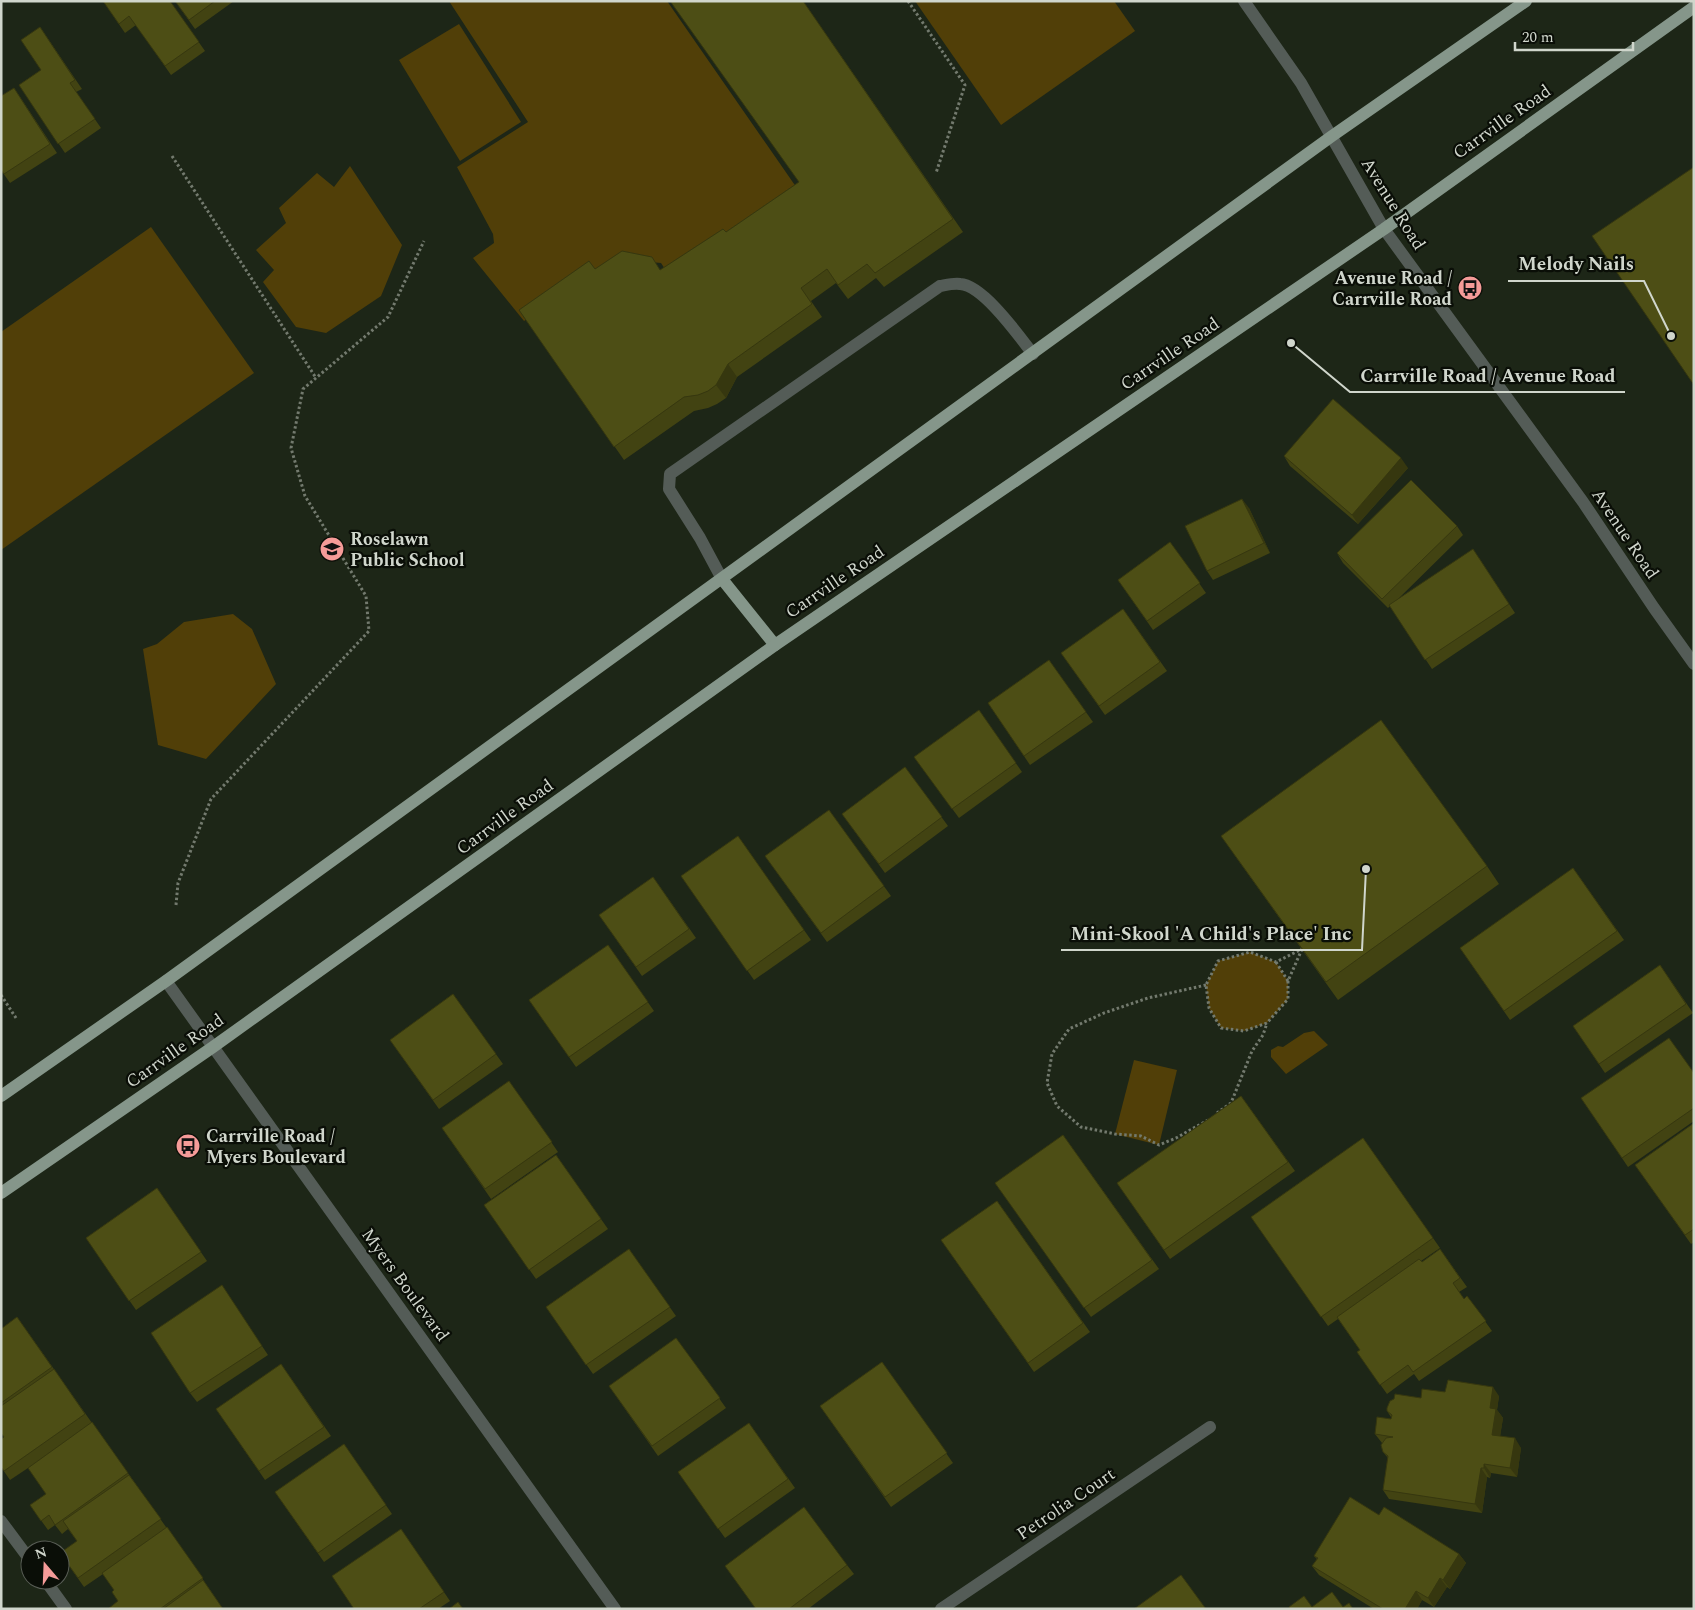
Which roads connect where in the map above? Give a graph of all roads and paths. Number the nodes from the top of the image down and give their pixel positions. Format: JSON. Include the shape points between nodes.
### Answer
{"nodes":[{"id":1,"x":908,"y":1,"type":"edge"},
{"id":2,"x":1244,"y":1,"type":"edge"},
{"id":3,"x":1526,"y":1,"type":"edge"},
{"id":4,"x":1694,"y":7,"type":"edge"},
{"id":5,"x":1332,"y":136,"type":"junction"},
{"id":6,"x":172,"y":156,"type":"dead end"},
{"id":7,"x":936,"y":172,"type":"dead end"},
{"id":8,"x":1384,"y":229,"type":"junction"},
{"id":9,"x":424,"y":241,"type":"dead end"},
{"id":10,"x":1033,"y":354,"type":"junction"},
{"id":11,"x":316,"y":378,"type":"junction"},
{"id":12,"x":722,"y":579,"type":"junction"},
{"id":13,"x":775,"y":645,"type":"junction"},
{"id":14,"x":1694,"y":664,"type":"edge"},
{"id":15,"x":176,"y":905,"type":"dead end"},
{"id":16,"x":1276,"y":962,"type":"junction"},
{"id":17,"x":166,"y":981,"type":"junction"},
{"id":18,"x":1288,"y":981,"type":"junction"},
{"id":19,"x":1206,"y":985,"type":"junction"},
{"id":20,"x":1,"y":995,"type":"edge"},
{"id":21,"x":16,"y":1018,"type":"dead end"},
{"id":22,"x":1267,"y":1023,"type":"junction"},
{"id":23,"x":213,"y":1046,"type":"junction"},
{"id":24,"x":1,"y":1096,"type":"edge"},
{"id":25,"x":1216,"y":1114,"type":"edge"},
{"id":26,"x":1209,"y":1119,"type":"edge"},
{"id":27,"x":1,"y":1193,"type":"edge"},
{"id":28,"x":1210,"y":1427,"type":"dead end"},
{"id":29,"x":1,"y":1521,"type":"edge"},
{"id":30,"x":20,"y":1547,"type":"edge"},
{"id":31,"x":52,"y":1590,"type":"edge"},
{"id":32,"x":66,"y":1609,"type":"edge"},
{"id":33,"x":615,"y":1609,"type":"edge"},
{"id":34,"x":941,"y":1609,"type":"edge"}],
"edges":[{"from":1,"to":7,"type":"path","via":[[965,85]]},
{"from":2,"to":5,"type":"street","name":"Avenue Road","via":[[1301,82]]},
{"from":3,"to":5,"type":"main road"},
{"from":4,"to":8,"type":"main road","name":"Carrville Road"},
{"from":5,"to":8,"type":"street","name":"Avenue Road"},
{"from":5,"to":10,"type":"main road"},
{"from":6,"to":11,"type":"path"},
{"from":8,"to":13,"type":"main road","name":"Carrville Road"},
{"from":8,"to":14,"type":"street","name":"Avenue Road","via":[[1582,502]]},
{"from":9,"to":11,"type":"path","via":[[388,317]]},
{"from":10,"to":12,"type":"main road"},
{"from":10,"to":12,"type":"street","via":[[1010,323],[977,290],[961,284],[940,286],[670,474],[669,489]]},
{"from":11,"to":15,"type":"path","via":[[303,389],[291,448],[305,496],[366,596],[369,631],[211,799],[178,883]]},
{"from":12,"to":13,"type":"main road"},
{"from":12,"to":17,"type":"main road"},
{"from":13,"to":23,"type":"main road","name":"Carrville Road"},
{"from":16,"to":18,"type":"path"},
{"from":16,"to":18,"type":"path","via":[[1302,949]]},
{"from":16,"to":19,"type":"path","via":[[1250,952],[1218,961]]},
{"from":17,"to":23,"type":"street","name":"Myers Boulevard"},
{"from":17,"to":24,"type":"main road"},
{"from":18,"to":22,"type":"path","via":[[1288,998]]},
{"from":19,"to":22,"type":"path","via":[[1208,1008],[1222,1028],[1244,1031]]},
{"from":19,"to":26,"type":"path","via":[[1148,998],[1069,1028],[1052,1054],[1047,1083],[1057,1106],[1080,1127],[1141,1136],[1159,1145]]},
{"from":20,"to":21,"type":"path"},
{"from":22,"to":25,"type":"path","via":[[1231,1103]]},
{"from":23,"to":27,"type":"main road","name":"Carrville Road"},
{"from":23,"to":33,"type":"street","name":"Myers Boulevard"},
{"from":28,"to":34,"type":"street","name":"Petrolia Court"},
{"from":29,"to":30,"type":"street"},
{"from":31,"to":32,"type":"street"}]}
